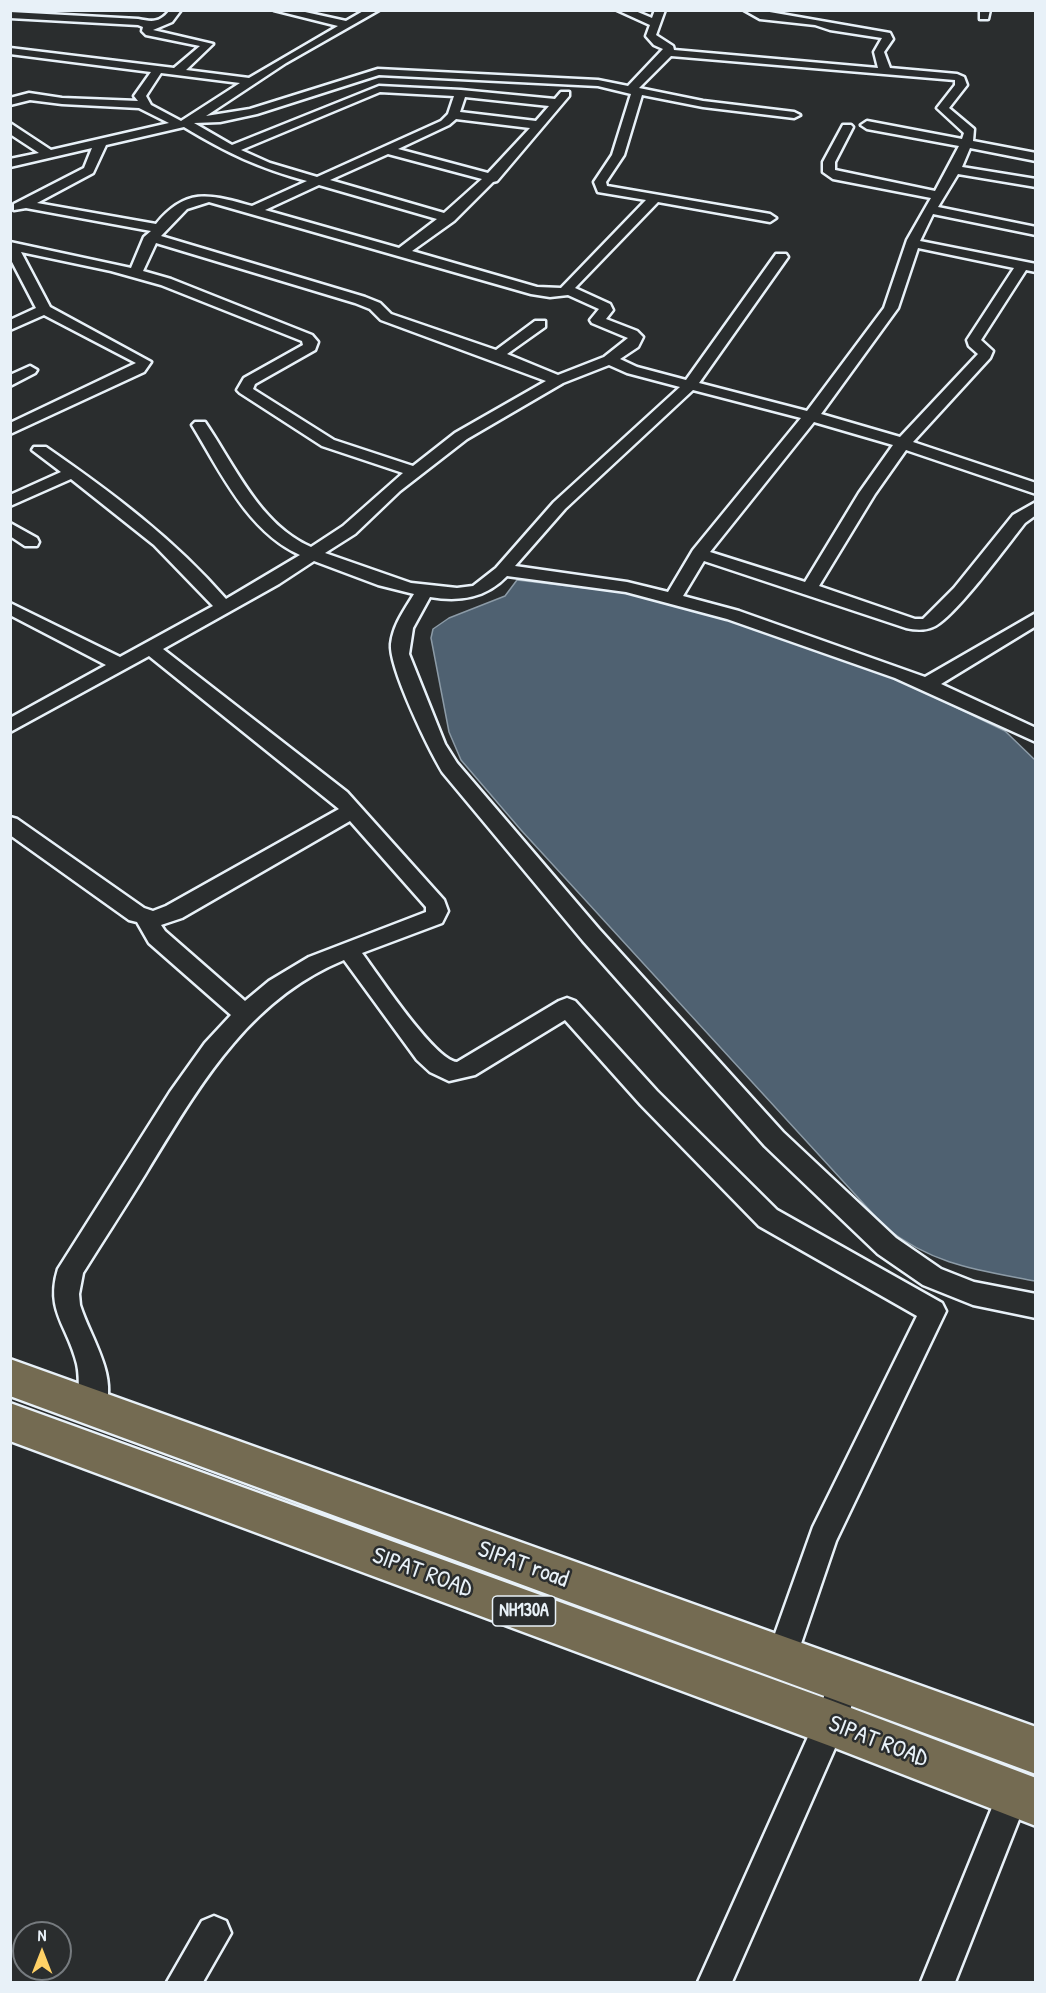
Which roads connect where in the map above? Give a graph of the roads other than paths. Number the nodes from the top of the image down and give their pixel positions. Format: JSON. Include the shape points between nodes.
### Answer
{"nodes":[{"id":1,"x":176,"y":10,"type":"edge"},
{"id":2,"x":279,"y":10,"type":"edge"},
{"id":3,"x":374,"y":10,"type":"edge"},
{"id":4,"x":622,"y":10,"type":"edge"},
{"id":5,"x":660,"y":10,"type":"edge"},
{"id":6,"x":749,"y":10,"type":"edge"},
{"id":7,"x":11,"y":12,"type":"edge"},
{"id":8,"x":113,"y":16,"type":"edge"},
{"id":9,"x":655,"y":23,"type":"junction"},
{"id":10,"x":348,"y":25,"type":"junction"},
{"id":11,"x":150,"y":27,"type":"junction"},
{"id":12,"x":10,"y":51,"type":"edge"},
{"id":13,"x":668,"y":52,"type":"junction"},
{"id":14,"x":159,"y":68,"type":"junction"},
{"id":15,"x":178,"y":71,"type":"junction"},
{"id":16,"x":885,"y":71,"type":"junction"},
{"id":17,"x":249,"y":81,"type":"junction"},
{"id":18,"x":576,"y":81,"type":"junction"},
{"id":19,"x":633,"y":91,"type":"junction"},
{"id":20,"x":461,"y":93,"type":"junction"},
{"id":21,"x":10,"y":102,"type":"edge"},
{"id":22,"x":557,"y":104,"type":"junction"},
{"id":23,"x":147,"y":107,"type":"junction"},
{"id":24,"x":453,"y":115,"type":"junction"},
{"id":25,"x":794,"y":116,"type":"dead end"},
{"id":26,"x":187,"y":122,"type":"junction"},
{"id":27,"x":540,"y":125,"type":"junction"},
{"id":28,"x":867,"y":125,"type":"dead end"},
{"id":29,"x":847,"y":127,"type":"dead end"},
{"id":30,"x":12,"y":130,"type":"edge"},
{"id":31,"x":966,"y":143,"type":"junction"},
{"id":32,"x":99,"y":144,"type":"junction"},
{"id":33,"x":231,"y":150,"type":"junction"},
{"id":34,"x":388,"y":150,"type":"junction"},
{"id":35,"x":49,"y":154,"type":"junction"},
{"id":36,"x":1035,"y":157,"type":"edge"},
{"id":37,"x":10,"y":163,"type":"edge"},
{"id":38,"x":953,"y":169,"type":"junction"},
{"id":39,"x":493,"y":178,"type":"junction"},
{"id":40,"x":317,"y":183,"type":"junction"},
{"id":41,"x":1035,"y":183,"type":"edge"},
{"id":42,"x":937,"y":195,"type":"junction"},
{"id":43,"x":654,"y":199,"type":"junction"},
{"id":44,"x":24,"y":204,"type":"junction"},
{"id":45,"x":929,"y":209,"type":"junction"},
{"id":46,"x":254,"y":210,"type":"junction"},
{"id":47,"x":10,"y":211,"type":"edge"},
{"id":48,"x":449,"y":218,"type":"junction"},
{"id":49,"x":770,"y":218,"type":"dead end"},
{"id":50,"x":1035,"y":231,"type":"edge"},
{"id":51,"x":154,"y":233,"type":"junction"},
{"id":52,"x":913,"y":243,"type":"junction"},
{"id":53,"x":11,"y":246,"type":"edge"},
{"id":54,"x":401,"y":253,"type":"junction"},
{"id":55,"x":781,"y":257,"type":"dead end"},
{"id":56,"x":1029,"y":267,"type":"edge"},
{"id":57,"x":135,"y":273,"type":"junction"},
{"id":58,"x":570,"y":291,"type":"junction"},
{"id":59,"x":44,"y":310,"type":"junction"},
{"id":60,"x":540,"y":324,"type":"dead end"},
{"id":61,"x":10,"y":326,"type":"edge"},
{"id":62,"x":499,"y":356,"type":"junction"},
{"id":63,"x":609,"y":360,"type":"junction"},
{"id":64,"x":30,"y":370,"type":"dead end"},
{"id":65,"x":558,"y":380,"type":"junction"},
{"id":66,"x":10,"y":382,"type":"edge"},
{"id":67,"x":690,"y":385,"type":"junction"},
{"id":68,"x":812,"y":415,"type":"junction"},
{"id":69,"x":200,"y":425,"type":"dead end"},
{"id":70,"x":10,"y":429,"type":"edge"},
{"id":71,"x":903,"y":443,"type":"junction"},
{"id":72,"x":40,"y":450,"type":"dead end"},
{"id":73,"x":413,"y":471,"type":"junction"},
{"id":74,"x":72,"y":473,"type":"junction"},
{"id":75,"x":1035,"y":489,"type":"edge"},
{"id":76,"x":10,"y":501,"type":"edge"},
{"id":77,"x":1035,"y":507,"type":"edge"},
{"id":78,"x":10,"y":528,"type":"edge"},
{"id":79,"x":31,"y":542,"type":"dead end"},
{"id":80,"x":699,"y":554,"type":"junction"},
{"id":81,"x":313,"y":555,"type":"junction"},
{"id":82,"x":503,"y":570,"type":"junction"},
{"id":83,"x":809,"y":589,"type":"junction"},
{"id":84,"x":425,"y":591,"type":"junction"},
{"id":85,"x":673,"y":598,"type":"junction"},
{"id":86,"x":223,"y":607,"type":"junction"},
{"id":87,"x":10,"y":608,"type":"edge"},
{"id":88,"x":1035,"y":618,"type":"edge"},
{"id":89,"x":149,"y":647,"type":"junction"},
{"id":90,"x":119,"y":664,"type":"junction"},
{"id":91,"x":927,"y":684,"type":"junction"},
{"id":92,"x":10,"y":726,"type":"edge"},
{"id":93,"x":1035,"y":735,"type":"edge"},
{"id":94,"x":353,"y":810,"type":"junction"},
{"id":95,"x":10,"y":824,"type":"edge"},
{"id":96,"x":146,"y":918,"type":"junction"},
{"id":97,"x":349,"y":951,"type":"junction"},
{"id":98,"x":245,"y":1014,"type":"junction"},
{"id":99,"x":1035,"y":1306,"type":"edge"},
{"id":100,"x":10,"y":1377,"type":"edge"},
{"id":101,"x":93,"y":1406,"type":"junction"},
{"id":102,"x":10,"y":1422,"type":"edge"},
{"id":103,"x":170,"y":1434,"type":"junction"},
{"id":104,"x":148,"y":1473,"type":"junction"},
{"id":105,"x":781,"y":1659,"type":"junction"},
{"id":106,"x":844,"y":1682,"type":"junction"},
{"id":107,"x":830,"y":1723,"type":"junction"},
{"id":108,"x":1035,"y":1751,"type":"edge"},
{"id":109,"x":1024,"y":1798,"type":"edge"},
{"id":110,"x":214,"y":1933,"type":"dead end"},
{"id":111,"x":184,"y":1983,"type":"edge"},
{"id":112,"x":715,"y":1983,"type":"edge"},
{"id":113,"x":938,"y":1983,"type":"edge"}],
"edges":[{"from":1,"to":11,"type":"street","via":[[168,20]]},
{"from":2,"to":10,"type":"street"},
{"from":3,"to":10,"type":"street"},
{"from":4,"to":9,"type":"street"},
{"from":5,"to":9,"type":"street"},
{"from":6,"to":16,"type":"street","via":[[760,16],[885,35],[888,39],[879,52]]},
{"from":7,"to":8,"type":"street"},
{"from":8,"to":11,"type":"street"},
{"from":9,"to":13,"type":"street","via":[[651,36],[669,48]]},
{"from":10,"to":17,"type":"street"},
{"from":11,"to":15,"type":"street","via":[[147,32],[208,44]]},
{"from":12,"to":14,"type":"street"},
{"from":13,"to":16,"type":"street"},
{"from":13,"to":19,"type":"street"},
{"from":14,"to":15,"type":"street"},
{"from":14,"to":23,"type":"street","via":[[140,96]]},
{"from":15,"to":17,"type":"street"},
{"from":16,"to":31,"type":"street","via":[[960,79],[961,85],[943,108],[969,130]]},
{"from":17,"to":26,"type":"street"},
{"from":18,"to":19,"type":"street"},
{"from":18,"to":22,"type":"street"},
{"from":18,"to":26,"type":"street","via":[[372,73],[253,112]]},
{"from":19,"to":25,"type":"street"},
{"from":19,"to":43,"type":"street","via":[[618,155],[599,185],[610,192]]},
{"from":20,"to":22,"type":"street"},
{"from":20,"to":24,"type":"street"},
{"from":20,"to":33,"type":"street","via":[[388,88],[370,91]]},
{"from":21,"to":23,"type":"street","via":[[30,96]]},
{"from":22,"to":27,"type":"street"},
{"from":23,"to":26,"type":"street"},
{"from":24,"to":27,"type":"street"},
{"from":24,"to":34,"type":"street"},
{"from":26,"to":32,"type":"street"},
{"from":26,"to":33,"type":"street"},
{"from":27,"to":39,"type":"street"},
{"from":28,"to":31,"type":"street"},
{"from":29,"to":42,"type":"street","via":[[829,162],[829,172]]},
{"from":30,"to":35,"type":"street"},
{"from":31,"to":36,"type":"street"},
{"from":31,"to":38,"type":"street"},
{"from":32,"to":35,"type":"street"},
{"from":32,"to":44,"type":"street","via":[[89,170]]},
{"from":33,"to":40,"type":"street"},
{"from":34,"to":39,"type":"street"},
{"from":34,"to":40,"type":"street"},
{"from":35,"to":37,"type":"street"},
{"from":38,"to":41,"type":"street"},
{"from":38,"to":42,"type":"street"},
{"from":39,"to":48,"type":"street"},
{"from":40,"to":46,"type":"street"},
{"from":40,"to":48,"type":"street"},
{"from":42,"to":45,"type":"street"},
{"from":43,"to":49,"type":"street"},
{"from":43,"to":58,"type":"street","via":[[570,284]]},
{"from":44,"to":47,"type":"street"},
{"from":44,"to":51,"type":"street"},
{"from":45,"to":50,"type":"street"},
{"from":45,"to":52,"type":"street"},
{"from":46,"to":51,"type":"street","via":[[219,199],[198,199],[180,209]]},
{"from":46,"to":54,"type":"street"},
{"from":48,"to":54,"type":"street"},
{"from":51,"to":57,"type":"street"},
{"from":51,"to":62,"type":"street","via":[[360,300],[386,316]]},
{"from":52,"to":56,"type":"street"},
{"from":52,"to":68,"type":"street","via":[[899,294],[891,308]]},
{"from":53,"to":57,"type":"street"},
{"from":53,"to":59,"type":"street"},
{"from":54,"to":58,"type":"street","via":[[536,291]]},
{"from":55,"to":67,"type":"street"},
{"from":56,"to":71,"type":"street","via":[[974,340],[986,351],[985,355]]},
{"from":57,"to":73,"type":"street","via":[[194,292],[307,338],[310,347],[249,381],[245,390],[328,443]]},
{"from":58,"to":63,"type":"street","via":[[605,307],[597,320],[601,323],[636,337],[633,344]]},
{"from":59,"to":61,"type":"street"},
{"from":59,"to":70,"type":"street","via":[[144,362],[139,369]]},
{"from":60,"to":62,"type":"street"},
{"from":62,"to":65,"type":"street"},
{"from":63,"to":65,"type":"street"},
{"from":63,"to":67,"type":"street"},
{"from":64,"to":66,"type":"street"},
{"from":65,"to":73,"type":"street","via":[[461,436]]},
{"from":67,"to":68,"type":"street"},
{"from":67,"to":82,"type":"street","via":[[546,519]]},
{"from":68,"to":71,"type":"street"},
{"from":68,"to":80,"type":"street"},
{"from":69,"to":81,"type":"street","via":[[250,502],[280,537]]},
{"from":71,"to":75,"type":"street"},
{"from":71,"to":83,"type":"street","via":[[867,493]]},
{"from":72,"to":74,"type":"street"},
{"from":73,"to":81,"type":"street","via":[[349,530]]},
{"from":74,"to":76,"type":"street"},
{"from":74,"to":86,"type":"street","via":[[186,563]]},
{"from":77,"to":83,"type":"street","via":[[1019,519],[960,592],[929,623],[912,624]]},
{"from":78,"to":79,"type":"street"},
{"from":80,"to":83,"type":"street"},
{"from":80,"to":85,"type":"street"},
{"from":81,"to":84,"type":"street"},
{"from":81,"to":86,"type":"street"},
{"from":82,"to":84,"type":"street","via":[[478,591],[450,595]]},
{"from":82,"to":85,"type":"street","via":[[627,587]]},
{"from":84,"to":99,"type":"street","via":[[399,640],[400,654],[435,744],[450,768],[591,935],[774,1139],[887,1246],[932,1277],[973,1293]]},
{"from":85,"to":91,"type":"street","via":[[825,645]]},
{"from":86,"to":89,"type":"street"},
{"from":87,"to":90,"type":"street"},
{"from":88,"to":91,"type":"street"},
{"from":89,"to":90,"type":"street"},
{"from":89,"to":94,"type":"street"},
{"from":90,"to":92,"type":"street"},
{"from":91,"to":93,"type":"street"},
{"from":94,"to":96,"type":"street","via":[[174,912]]},
{"from":94,"to":97,"type":"street","via":[[436,904],[437,911],[426,921]]},
{"from":95,"to":96,"type":"street"},
{"from":96,"to":98,"type":"street","via":[[158,937]]},
{"from":97,"to":98,"type":"street","via":[[304,969]]},
{"from":97,"to":105,"type":"street","via":[[408,1031],[449,1071],[467,1068],[567,1007],[649,1098],[768,1218],[933,1311],[823,1537]]},
{"from":98,"to":101,"type":"street","via":[[185,1086],[64,1287],[65,1302],[90,1361]]},
{"from":100,"to":101,"type":"highway","name":"SIPAT road","number":"NH130A"},
{"from":101,"to":103,"type":"highway","name":"SIPAT road","number":"NH130A"},
{"from":102,"to":104,"type":"highway","name":"SIPAT ROAD","number":"NH130A"},
{"from":103,"to":104,"type":"highway"},
{"from":103,"to":105,"type":"highway","name":"SIPAT road","number":"NH130A"},
{"from":104,"to":107,"type":"highway","name":"SIPAT ROAD","number":"NH130A"},
{"from":105,"to":106,"type":"highway","name":"SIPAT road","number":"NH130A"},
{"from":106,"to":107,"type":"street"},
{"from":106,"to":108,"type":"highway","name":"SIPAT road","number":"NH130A"},
{"from":107,"to":109,"type":"highway","name":"SIPAT ROAD","number":"NH130A"},
{"from":107,"to":112,"type":"street"},
{"from":109,"to":113,"type":"street"},
{"from":110,"to":111,"type":"street"}]}
